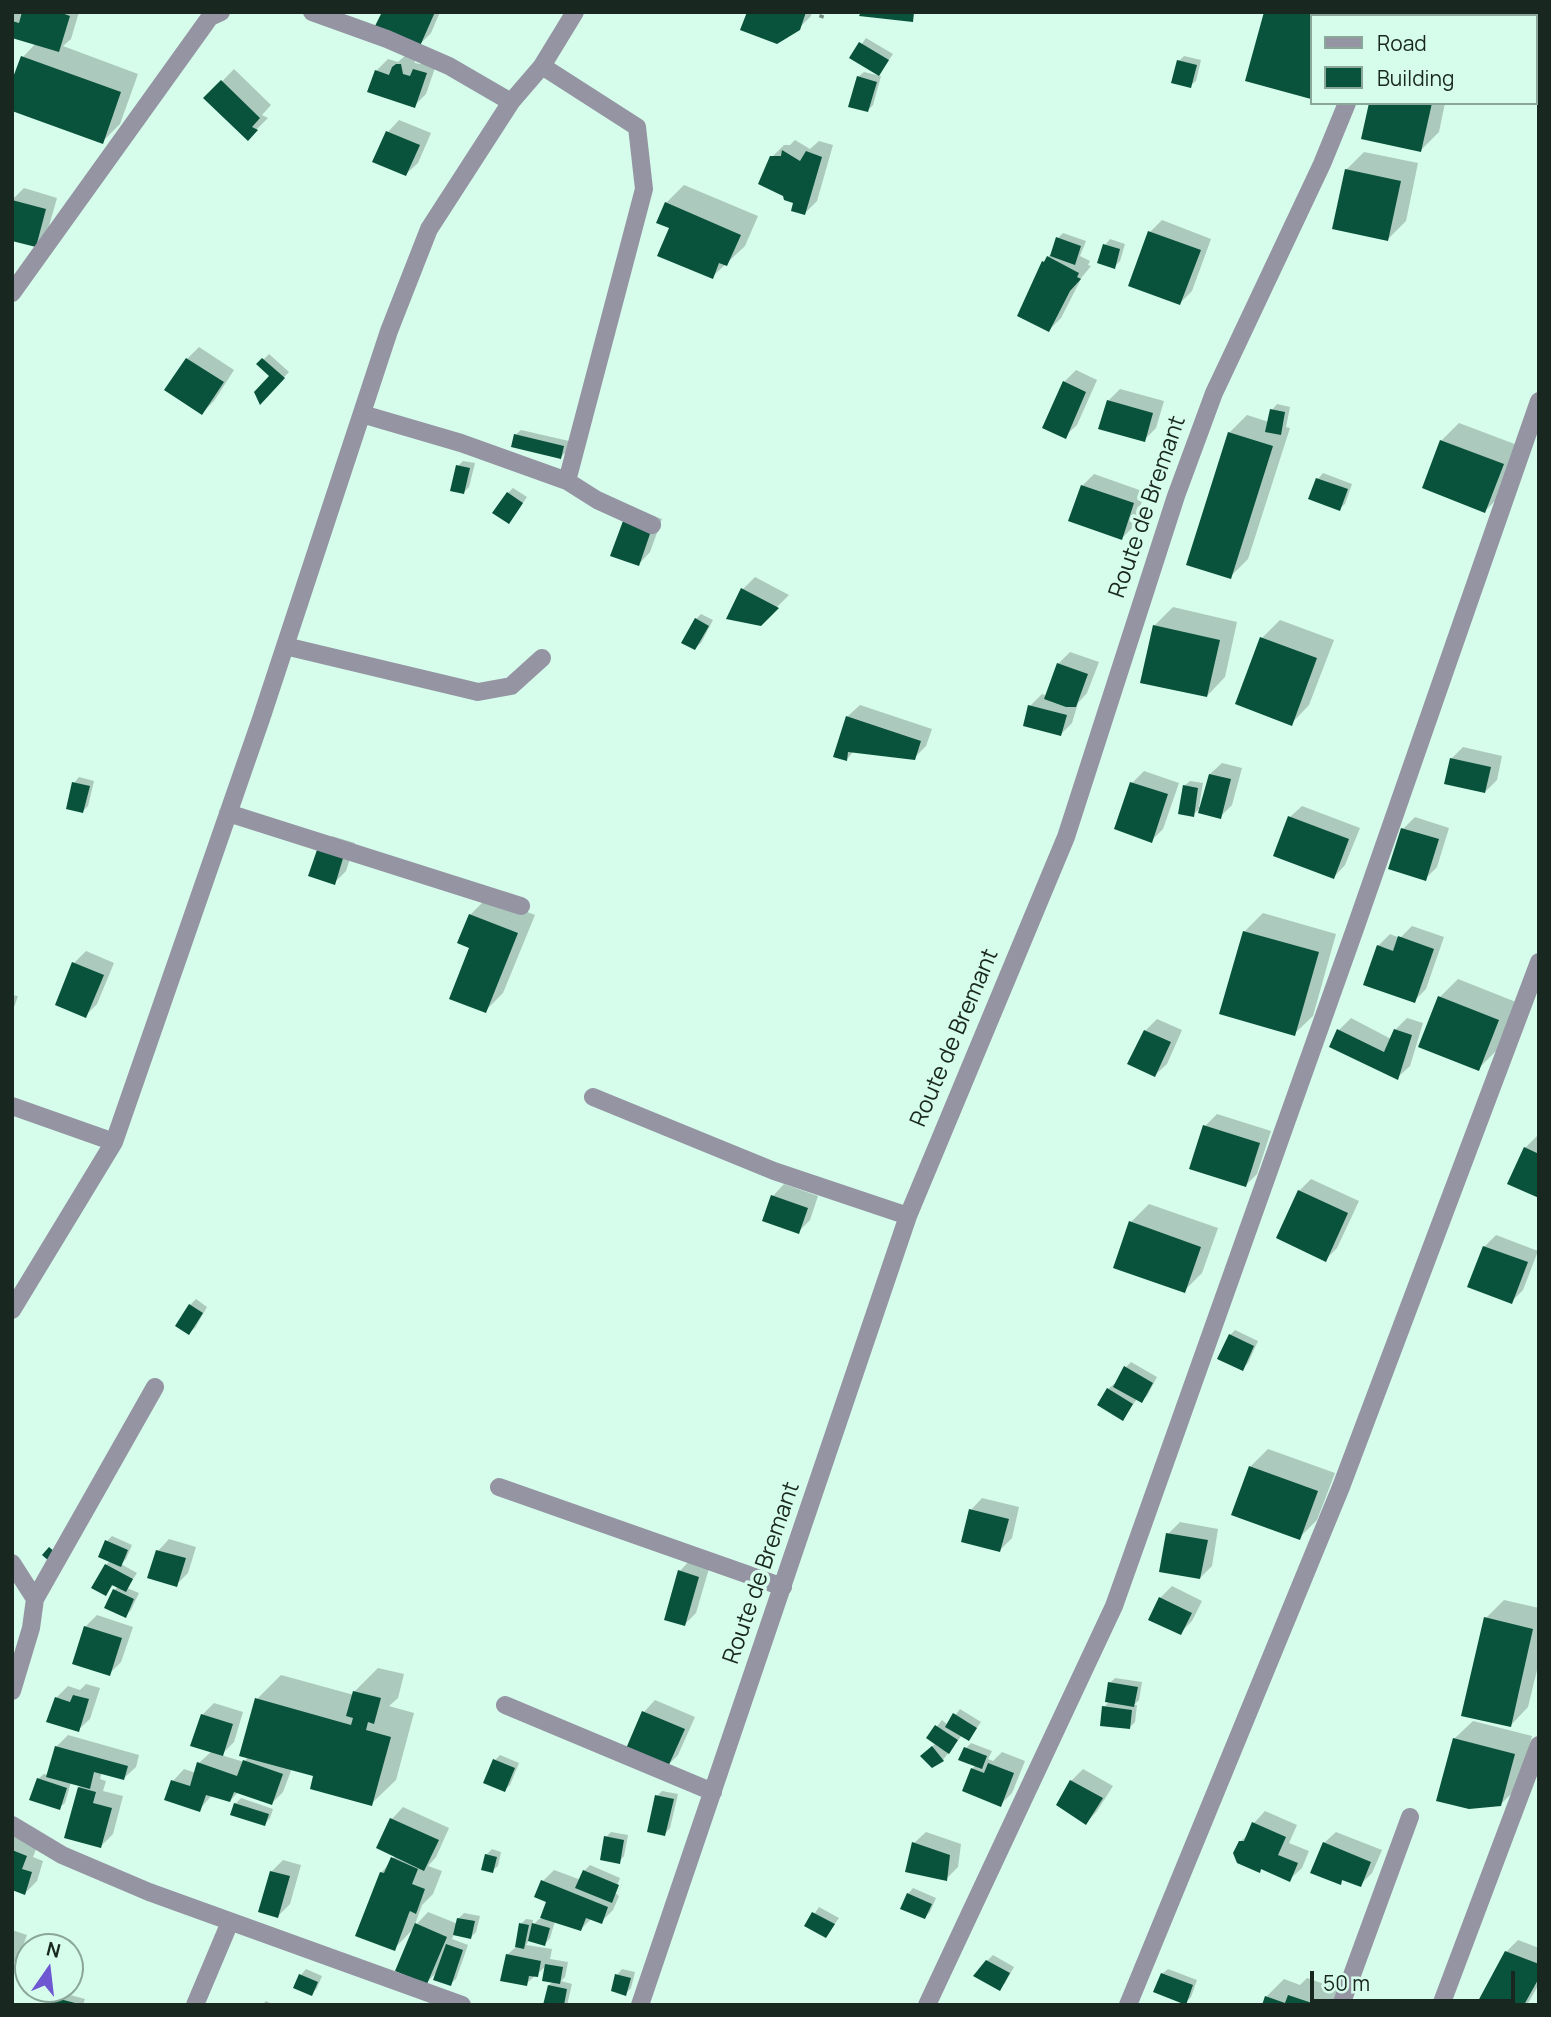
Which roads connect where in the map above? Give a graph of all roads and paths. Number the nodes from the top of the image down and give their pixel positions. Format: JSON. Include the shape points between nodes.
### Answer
{"nodes":[{"id":1,"x":222,"y":12,"type":"edge"},
{"id":2,"x":312,"y":12,"type":"edge"},
{"id":3,"x":575,"y":12,"type":"edge"},
{"id":4,"x":542,"y":66,"type":"junction"},
{"id":5,"x":511,"y":102,"type":"junction"},
{"id":6,"x":1346,"y":105,"type":"edge"},
{"id":7,"x":12,"y":293,"type":"edge"},
{"id":8,"x":1539,"y":401,"type":"edge"},
{"id":9,"x":362,"y":414,"type":"junction"},
{"id":10,"x":567,"y":481,"type":"junction"},
{"id":11,"x":652,"y":525,"type":"dead end"},
{"id":12,"x":285,"y":646,"type":"junction"},
{"id":13,"x":542,"y":658,"type":"dead end"},
{"id":14,"x":228,"y":813,"type":"junction"},
{"id":15,"x":521,"y":906,"type":"dead end"},
{"id":16,"x":1539,"y":962,"type":"edge"},
{"id":17,"x":593,"y":1097,"type":"dead end"},
{"id":18,"x":12,"y":1107,"type":"edge"},
{"id":19,"x":114,"y":1142,"type":"junction"},
{"id":20,"x":908,"y":1216,"type":"junction"},
{"id":21,"x":12,"y":1310,"type":"edge"},
{"id":22,"x":155,"y":1387,"type":"dead end"},
{"id":23,"x":499,"y":1487,"type":"dead end"},
{"id":24,"x":12,"y":1563,"type":"edge"},
{"id":25,"x":783,"y":1587,"type":"junction"},
{"id":26,"x":35,"y":1599,"type":"junction"},
{"id":27,"x":12,"y":1691,"type":"edge"},
{"id":28,"x":505,"y":1705,"type":"dead end"},
{"id":29,"x":1539,"y":1745,"type":"edge"},
{"id":30,"x":713,"y":1792,"type":"junction"},
{"id":31,"x":1409,"y":1817,"type":"dead end"},
{"id":32,"x":12,"y":1825,"type":"edge"},
{"id":33,"x":230,"y":1922,"type":"junction"},
{"id":34,"x":195,"y":2005,"type":"edge"},
{"id":35,"x":462,"y":2005,"type":"edge"},
{"id":36,"x":640,"y":2005,"type":"edge"},
{"id":37,"x":927,"y":2005,"type":"edge"},
{"id":38,"x":1128,"y":2005,"type":"edge"},
{"id":39,"x":1341,"y":2005,"type":"edge"},
{"id":40,"x":1441,"y":2005,"type":"edge"}],
"edges":[{"from":1,"to":7,"type":"street","via":[[210,18]]},
{"from":2,"to":5,"type":"street","via":[[449,66]]},
{"from":3,"to":4,"type":"street"},
{"from":4,"to":5,"type":"street"},
{"from":4,"to":10,"type":"street","via":[[637,127],[644,189]]},
{"from":5,"to":9,"type":"street","via":[[429,229]]},
{"from":6,"to":20,"type":"street","name":"Route de Bremant","via":[[1214,393],[1066,837]]},
{"from":8,"to":37,"type":"street","via":[[1114,1606]]},
{"from":9,"to":10,"type":"street"},
{"from":9,"to":12,"type":"street"},
{"from":10,"to":11,"type":"street"},
{"from":12,"to":13,"type":"street","via":[[478,692],[510,686]]},
{"from":12,"to":14,"type":"street"},
{"from":14,"to":15,"type":"street"},
{"from":14,"to":19,"type":"street"},
{"from":16,"to":38,"type":"street","via":[[1341,1487]]},
{"from":17,"to":20,"type":"street","via":[[774,1171]]},
{"from":18,"to":19,"type":"street"},
{"from":19,"to":21,"type":"street"},
{"from":20,"to":25,"type":"street","name":"Route de Bremant"},
{"from":22,"to":26,"type":"street"},
{"from":23,"to":25,"type":"street"},
{"from":24,"to":26,"type":"street"},
{"from":25,"to":30,"type":"street","name":"Route de Bremant"},
{"from":26,"to":27,"type":"street"},
{"from":28,"to":30,"type":"street"},
{"from":29,"to":40,"type":"street"},
{"from":30,"to":36,"type":"street","name":"Route de Bremant"},
{"from":31,"to":39,"type":"street"},
{"from":32,"to":33,"type":"street","via":[[62,1856]]},
{"from":33,"to":34,"type":"street"},
{"from":33,"to":35,"type":"street"}]}
